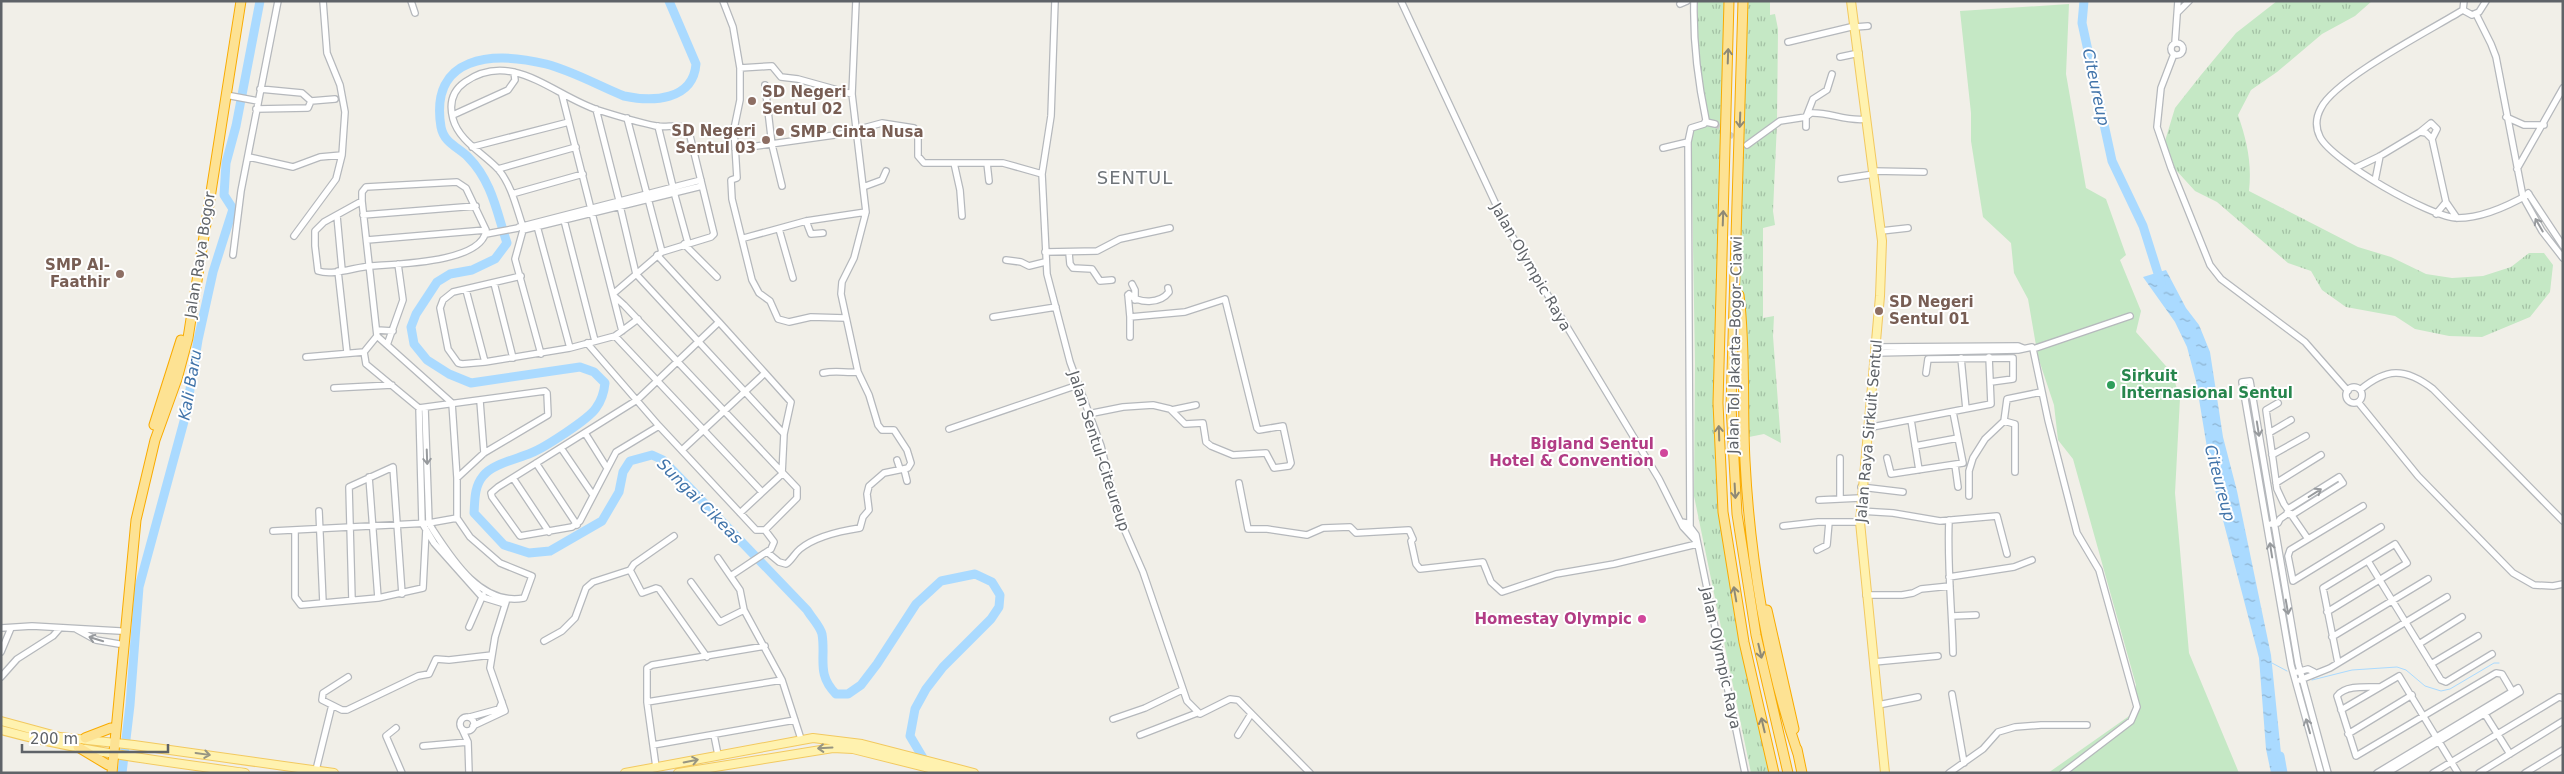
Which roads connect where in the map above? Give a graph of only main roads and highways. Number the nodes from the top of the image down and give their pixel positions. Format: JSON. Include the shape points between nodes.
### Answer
{"nodes":[{"id":1,"x":235,"y":1,"type":"edge"},
{"id":2,"x":241,"y":1,"type":"edge"},
{"id":3,"x":1729,"y":1,"type":"edge"},
{"id":4,"x":1743,"y":1,"type":"edge"},
{"id":5,"x":1851,"y":1,"type":"edge"},
{"id":6,"x":1736,"y":267,"type":"junction"},
{"id":7,"x":125,"y":607,"type":"junction"},
{"id":8,"x":1,"y":721,"type":"edge"},
{"id":9,"x":111,"y":728,"type":"junction"},
{"id":10,"x":1,"y":730,"type":"edge"},
{"id":11,"x":85,"y":738,"type":"junction"},
{"id":12,"x":115,"y":742,"type":"junction"},
{"id":13,"x":78,"y":747,"type":"junction"},
{"id":14,"x":113,"y":754,"type":"junction"},
{"id":15,"x":891,"y":755,"type":"junction"},
{"id":16,"x":716,"y":756,"type":"junction"},
{"id":17,"x":723,"y":765,"type":"junction"},
{"id":18,"x":712,"y":767,"type":"junction"},
{"id":19,"x":109,"y":770,"type":"edge"},
{"id":20,"x":1773,"y":770,"type":"edge"},
{"id":21,"x":316,"y":771,"type":"edge"},
{"id":22,"x":245,"y":773,"type":"edge"},
{"id":23,"x":334,"y":773,"type":"edge"},
{"id":24,"x":626,"y":773,"type":"edge"},
{"id":25,"x":678,"y":773,"type":"edge"},
{"id":26,"x":949,"y":773,"type":"edge"},
{"id":27,"x":974,"y":773,"type":"edge"},
{"id":28,"x":1788,"y":773,"type":"edge"},
{"id":29,"x":1802,"y":773,"type":"edge"},
{"id":30,"x":1885,"y":773,"type":"edge"}],
"edges":[{"from":1,"to":7,"type":"highway","name":"Jalan Raya Bogor","via":[[182,339],[149,438],[130,519]]},
{"from":2,"to":7,"type":"highway","name":"Jalan Raya Bogor","via":[[231,96],[188,338],[155,440],[142,493]]},
{"from":20,"to":3,"type":"highway","name":"Jalan Tol Jakarta–Bogor–Ciawi","one_way":true,"via":[[1744,642],[1722,512],[1718,403]]},
{"from":4,"to":6,"type":"highway","name":"Jalan Tol Jakarta–Bogor–Ciawi","one_way":true},
{"from":5,"to":30,"type":"main road","name":"Jalan Raya Sirkuit Sentul","via":[[1881,231],[1881,268],[1860,522]]},
{"from":6,"to":28,"type":"highway","name":"Jalan Tol Jakarta–Bogor–Ciawi","one_way":true,"via":[[1731,406],[1737,514],[1756,635]]},
{"from":6,"to":29,"type":"highway","via":[[1744,335],[1745,464],[1757,573],[1789,701]]},
{"from":7,"to":9,"type":"highway","name":"Jalan Raya Bogor"},
{"from":7,"to":12,"type":"highway","name":"Jalan Raya Bogor"},
{"from":8,"to":11,"type":"main road","via":[[60,737]]},
{"from":9,"to":11,"type":"highway"},
{"from":9,"to":12,"type":"highway","name":"Jalan Raya Bogor"},
{"from":10,"to":13,"type":"main road"},
{"from":11,"to":12,"type":"main road"},
{"from":12,"to":14,"type":"highway","name":"Jalan Raya Bogor"},
{"from":12,"to":21,"type":"main road","one_way":true},
{"from":13,"to":14,"type":"main road"},
{"from":13,"to":19,"type":"highway"},
{"from":14,"to":19,"type":"highway","name":"Jalan Raya Bogor"},
{"from":14,"to":22,"type":"main road"},
{"from":15,"to":16,"type":"main road","via":[[846,741],[812,738]]},
{"from":15,"to":17,"type":"main road","one_way":true,"via":[[826,748]]},
{"from":15,"to":26,"type":"main road"},
{"from":15,"to":27,"type":"main road"},
{"from":16,"to":17,"type":"main road"},
{"from":16,"to":18,"type":"main road"},
{"from":24,"to":16,"type":"main road","one_way":true},
{"from":17,"to":18,"type":"main road"},
{"from":18,"to":25,"type":"main road"},
{"from":21,"to":23,"type":"main road"}]}
